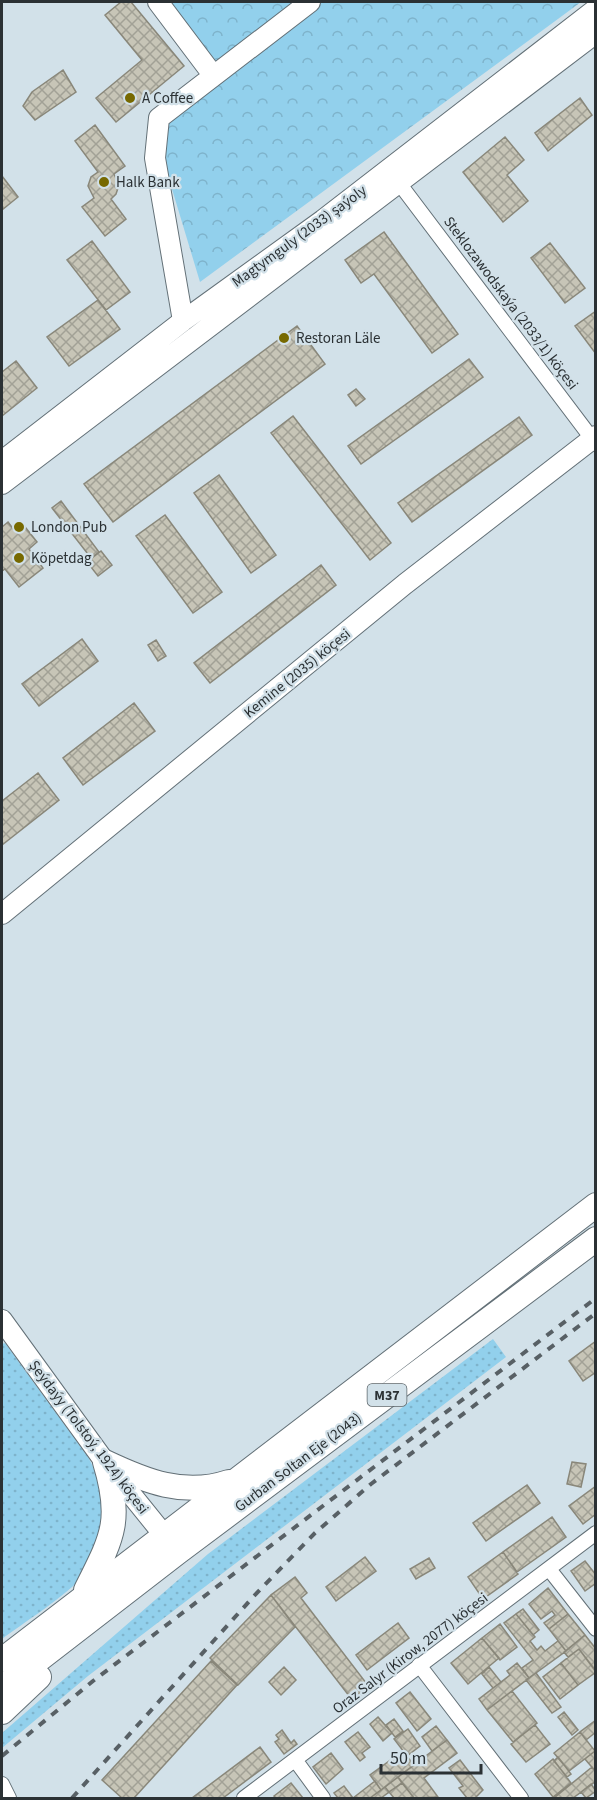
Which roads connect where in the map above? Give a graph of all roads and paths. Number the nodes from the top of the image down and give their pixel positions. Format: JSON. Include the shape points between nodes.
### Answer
{"nodes":[{"id":1,"x":158,"y":2,"type":"edge"},
{"id":2,"x":310,"y":2,"type":"edge"},
{"id":3,"x":596,"y":9,"type":"edge"},
{"id":4,"x":596,"y":33,"type":"edge"},
{"id":5,"x":213,"y":75,"type":"junction"},
{"id":6,"x":399,"y":183,"type":"junction"},
{"id":7,"x":183,"y":321,"type":"junction"},
{"id":8,"x":594,"y":439,"type":"edge"},
{"id":9,"x":2,"y":461,"type":"edge"},
{"id":10,"x":2,"y":484,"type":"edge"},
{"id":11,"x":2,"y":914,"type":"edge"},
{"id":12,"x":596,"y":1205,"type":"edge"},
{"id":13,"x":596,"y":1239,"type":"edge"},
{"id":14,"x":2,"y":1320,"type":"edge"},
{"id":15,"x":105,"y":1462,"type":"junction"},
{"id":16,"x":239,"y":1479,"type":"junction"},
{"id":17,"x":596,"y":1533,"type":"edge"},
{"id":18,"x":170,"y":1543,"type":"junction"},
{"id":19,"x":549,"y":1569,"type":"junction"},
{"id":20,"x":140,"y":1583,"type":"junction"},
{"id":21,"x":83,"y":1596,"type":"junction"},
{"id":22,"x":596,"y":1629,"type":"edge"},
{"id":23,"x":2,"y":1660,"type":"edge"},
{"id":24,"x":419,"y":1665,"type":"junction"},
{"id":25,"x":2,"y":1688,"type":"edge"},
{"id":26,"x":2,"y":1712,"type":"edge"},
{"id":27,"x":296,"y":1761,"type":"junction"},
{"id":28,"x":2,"y":1784,"type":"edge"},
{"id":29,"x":9,"y":1798,"type":"edge"},
{"id":30,"x":244,"y":1798,"type":"edge"},
{"id":31,"x":323,"y":1798,"type":"edge"},
{"id":32,"x":521,"y":1798,"type":"edge"}],
"edges":[{"from":1,"to":5,"type":"street"},
{"from":2,"to":5,"type":"street"},
{"from":3,"to":7,"type":"street","name":"Magtymguly (2033) şaýoly","via":[[323,220]]},
{"from":4,"to":6,"type":"street","name":"Magtymguly (2033) şaýoly"},
{"from":5,"to":7,"type":"street","via":[[159,118],[156,136],[156,158]]},
{"from":6,"to":8,"type":"street","name":"Steklozawodskaýa (2033/1) köçesi"},
{"from":6,"to":10,"type":"street","name":"Magtymguly (2033) şaýoly"},
{"from":7,"to":9,"type":"street","name":"Magtymguly (2033) şaýoly"},
{"from":8,"to":11,"type":"street","name":"Kemine (2035) köçesi","via":[[405,584]]},
{"from":12,"to":16,"type":"highway","name":"Gurban Soltan Eje (2043)","number":"M37"},
{"from":13,"to":18,"type":"highway","name":"Gurban Soltan Eje (2043)","number":"M37"},
{"from":14,"to":15,"type":"street","name":"Şeýdaýy (Tolstoý, 1924) köçesi"},
{"from":15,"to":16,"type":"highway","via":[[166,1486],[210,1487]]},
{"from":15,"to":18,"type":"street","name":"Şeýdaýy (Tolstoý, 1924) köçesi"},
{"from":15,"to":21,"type":"highway","name":"Gurban Soltan Eje (2043)","via":[[115,1495],[114,1524],[105,1553]]},
{"from":16,"to":18,"type":"highway","name":"Gurban Soltan Eje (2043)","number":"M37"},
{"from":17,"to":19,"type":"street","name":"Oraz Salyr (Kirow, 2077) köçesi"},
{"from":18,"to":20,"type":"highway","name":"Gurban Soltan Eje (2043)","number":"M37"},
{"from":18,"to":21,"type":"highway","name":"Gurban Soltan Eje (2043)","number":"M37"},
{"from":19,"to":22,"type":"street"},
{"from":19,"to":24,"type":"street","name":"Oraz Salyr (Kirow, 2077) köçesi"},
{"from":20,"to":25,"type":"highway","name":"Gurban Soltan Eje (2043)","number":"M37"},
{"from":20,"to":26,"type":"highway"},
{"from":21,"to":23,"type":"highway","name":"Gurban Soltan Eje (2043)","number":"M37"},
{"from":24,"to":27,"type":"street","name":"Oraz Salyr (Kirow, 2077) köçesi"},
{"from":24,"to":32,"type":"street"},
{"from":27,"to":30,"type":"street","name":"Oraz Salyr (Kirow, 2077) köçesi"},
{"from":27,"to":31,"type":"street"},
{"from":28,"to":29,"type":"street"}]}
